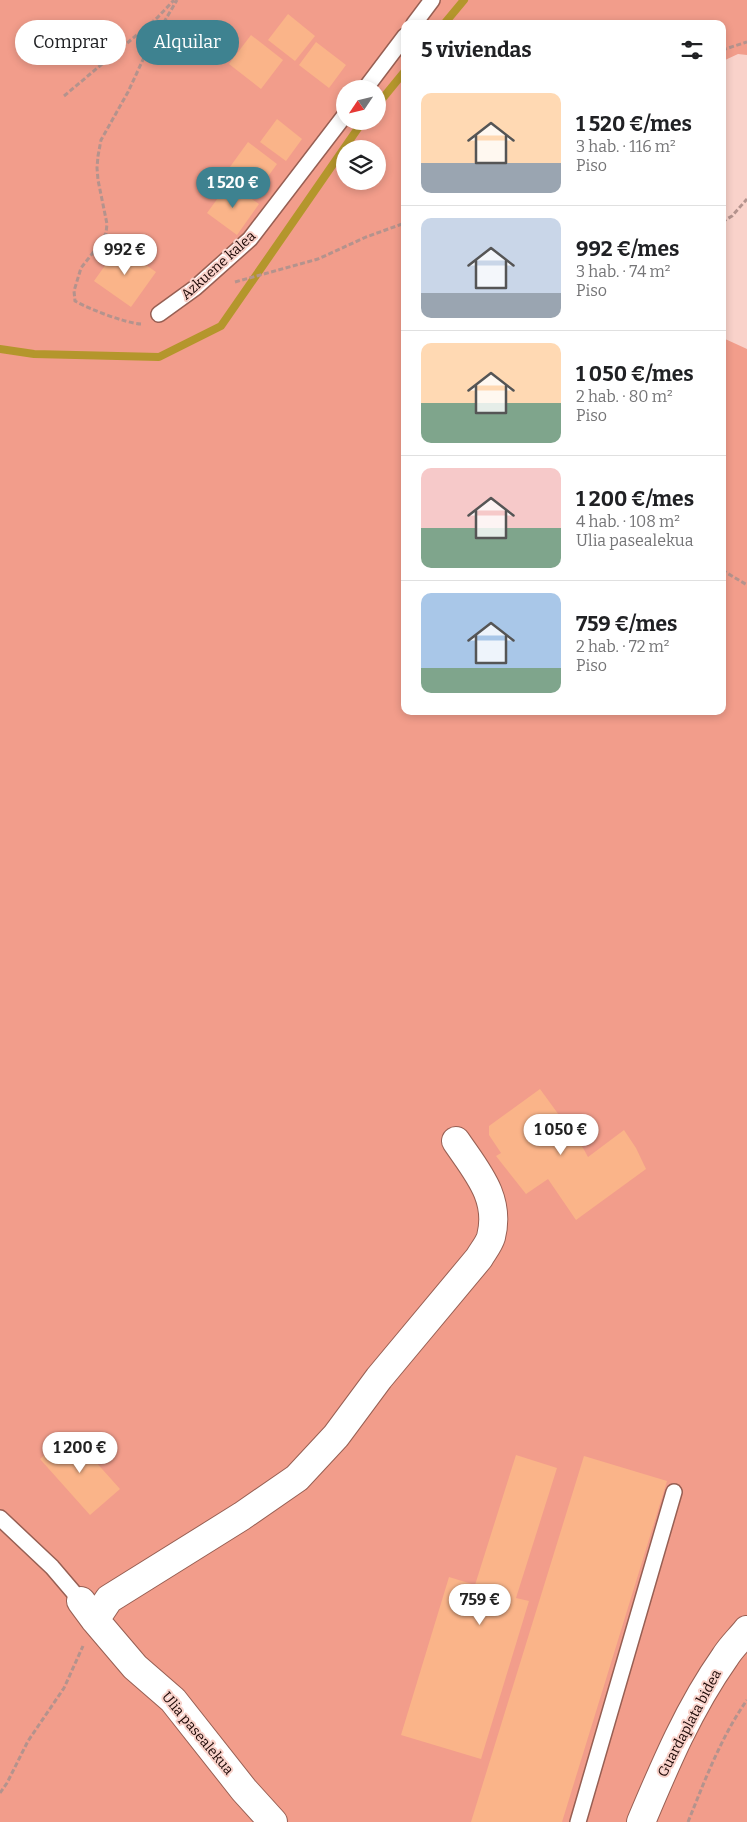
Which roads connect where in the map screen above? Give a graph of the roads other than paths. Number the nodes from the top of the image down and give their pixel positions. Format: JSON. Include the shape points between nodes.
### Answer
{"nodes":[{"id":1,"x":432,"y":0,"type":"edge"},
{"id":2,"x":417,"y":20,"type":"edge"},
{"id":3,"x":401,"y":41,"type":"edge"},
{"id":4,"x":372,"y":80,"type":"edge"},
{"id":5,"x":336,"y":127,"type":"edge"},
{"id":6,"x":159,"y":314,"type":"road end"},
{"id":7,"x":456,"y":1141,"type":"dead end"},
{"id":8,"x":674,"y":1492,"type":"dead end"},
{"id":9,"x":0,"y":1518,"type":"edge"},
{"id":10,"x":88,"y":1611,"type":"junction"},
{"id":11,"x":747,"y":1630,"type":"edge"},
{"id":12,"x":273,"y":1822,"type":"edge"},
{"id":13,"x":578,"y":1822,"type":"edge"},
{"id":14,"x":642,"y":1822,"type":"edge"}],
"edges":[{"from":1,"to":2,"type":"lane"},
{"from":3,"to":4,"type":"lane"},
{"from":5,"to":6,"type":"lane","name":"Azkuene kalea","via":[[250,239],[195,288]]},
{"from":7,"to":10,"type":"street","via":[[488,1189],[493,1205],[490,1239],[479,1258],[379,1378],[336,1436],[297,1478],[242,1516]]},
{"from":8,"to":13,"type":"lane"},
{"from":9,"to":10,"type":"lane","via":[[52,1567]]},
{"from":10,"to":12,"type":"street","name":"Ulia pasealekua","via":[[135,1667],[174,1700]]},
{"from":11,"to":14,"type":"street","name":"Guardaplata bidea","via":[[725,1656],[696,1703]]}]}
